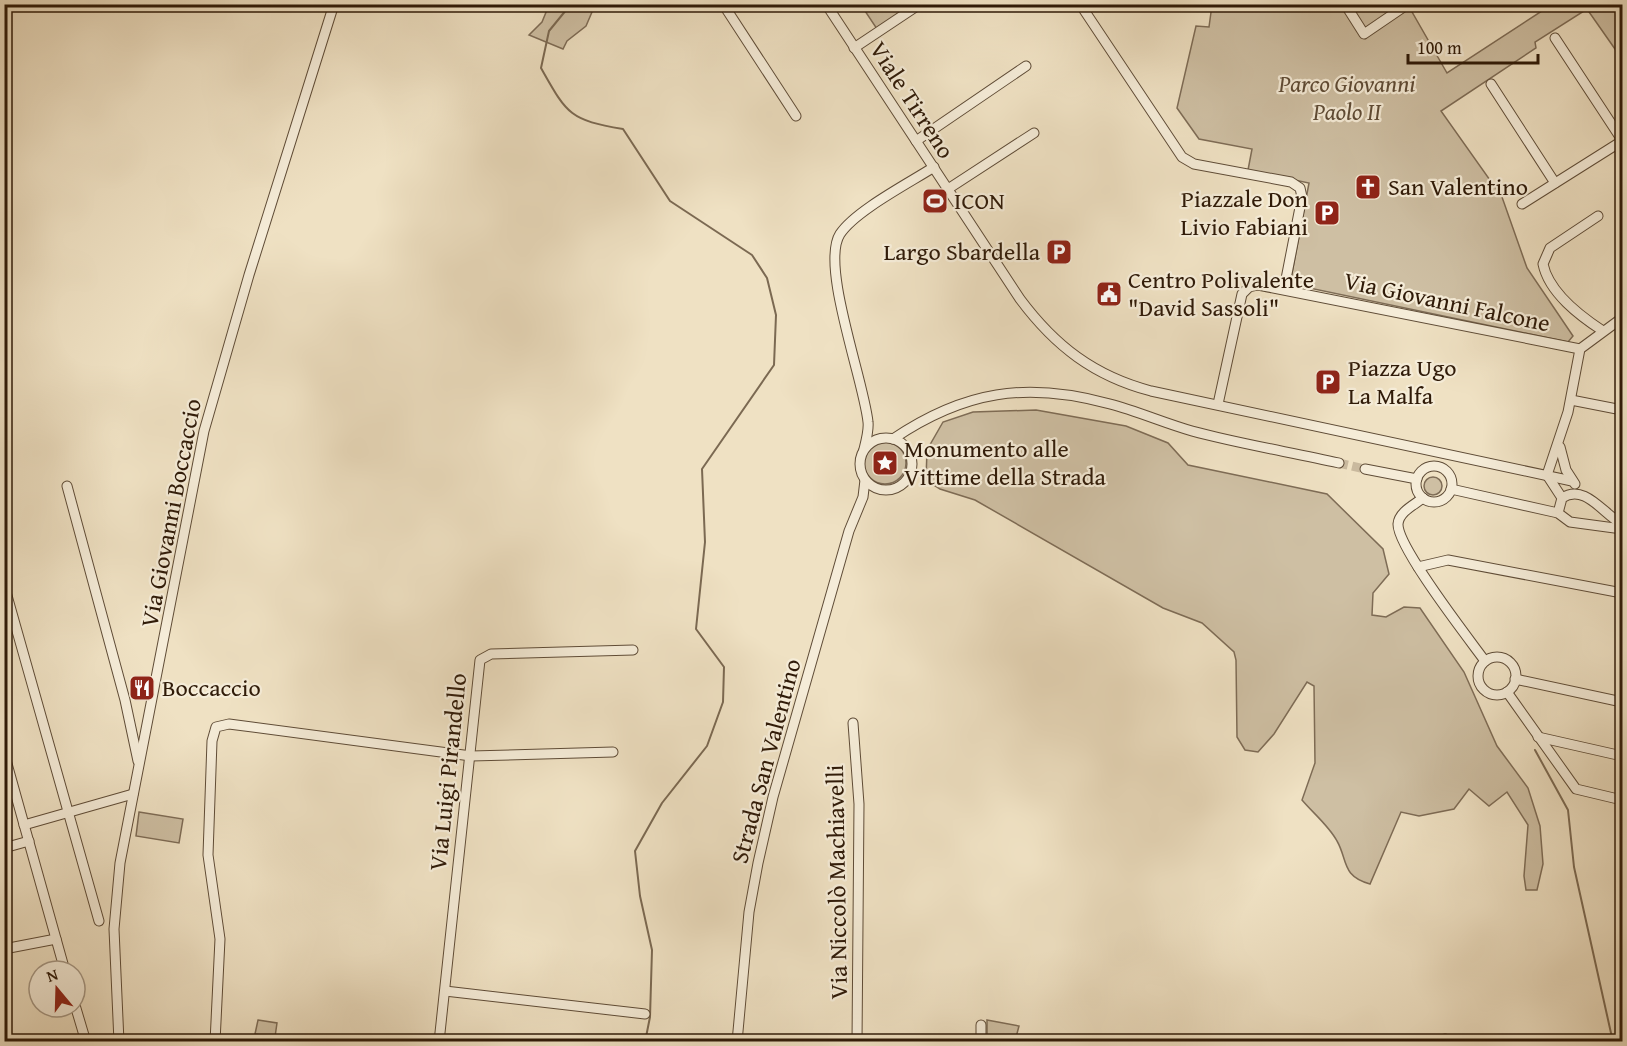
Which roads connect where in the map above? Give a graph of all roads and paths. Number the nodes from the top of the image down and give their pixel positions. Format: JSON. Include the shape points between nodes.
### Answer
{"nodes":[{"id":1,"x":334,"y":4,"type":"edge"},
{"id":2,"x":723,"y":4,"type":"edge"},
{"id":3,"x":826,"y":4,"type":"edge"},
{"id":4,"x":920,"y":4,"type":"edge"},
{"id":5,"x":1080,"y":4,"type":"edge"},
{"id":6,"x":1345,"y":4,"type":"edge"},
{"id":7,"x":1408,"y":4,"type":"edge"},
{"id":8,"x":1556,"y":38,"type":"dead end"},
{"id":9,"x":854,"y":48,"type":"junction"},
{"id":10,"x":1026,"y":66,"type":"dead end"},
{"id":11,"x":1491,"y":84,"type":"dead end"},
{"id":12,"x":796,"y":116,"type":"dead end"},
{"id":13,"x":1034,"y":133,"type":"dead end"},
{"id":14,"x":916,"y":141,"type":"junction"},
{"id":15,"x":1623,"y":141,"type":"edge"},
{"id":16,"x":934,"y":168,"type":"junction"},
{"id":17,"x":1555,"y":183,"type":"junction"},
{"id":18,"x":948,"y":189,"type":"junction"},
{"id":19,"x":1522,"y":204,"type":"dead end"},
{"id":20,"x":1598,"y":216,"type":"dead end"},
{"id":21,"x":1284,"y":289,"type":"junction"},
{"id":22,"x":1623,"y":318,"type":"edge"},
{"id":23,"x":1603,"y":331,"type":"junction"},
{"id":24,"x":1580,"y":349,"type":"junction"},
{"id":25,"x":1571,"y":400,"type":"junction"},
{"id":26,"x":1218,"y":404,"type":"junction"},
{"id":27,"x":1623,"y":410,"type":"edge"},
{"id":28,"x":868,"y":423,"type":"junction"},
{"id":29,"x":913,"y":425,"type":"junction"},
{"id":30,"x":881,"y":438,"type":"junction"},
{"id":31,"x":893,"y":439,"type":"junction"},
{"id":32,"x":1559,"y":445,"type":"junction"},
{"id":33,"x":906,"y":448,"type":"junction"},
{"id":34,"x":864,"y":449,"type":"junction"},
{"id":35,"x":1339,"y":463,"type":"tunnel mouth"},
{"id":36,"x":1365,"y":469,"type":"tunnel mouth"},
{"id":37,"x":1547,"y":475,"type":"junction"},
{"id":38,"x":1417,"y":478,"type":"junction"},
{"id":39,"x":865,"y":480,"type":"junction"},
{"id":40,"x":1572,"y":481,"type":"junction"},
{"id":41,"x":67,"y":486,"type":"dead end"},
{"id":42,"x":878,"y":489,"type":"junction"},
{"id":43,"x":1451,"y":489,"type":"junction"},
{"id":44,"x":1584,"y":494,"type":"junction"},
{"id":45,"x":863,"y":497,"type":"junction"},
{"id":46,"x":1423,"y":498,"type":"junction"},
{"id":47,"x":1562,"y":498,"type":"junction"},
{"id":48,"x":1591,"y":502,"type":"junction"},
{"id":49,"x":1558,"y":513,"type":"junction"},
{"id":50,"x":1582,"y":524,"type":"junction"},
{"id":51,"x":1623,"y":524,"type":"edge"},
{"id":52,"x":1623,"y":529,"type":"edge"},
{"id":53,"x":1418,"y":567,"type":"junction"},
{"id":54,"x":4,"y":585,"type":"edge"},
{"id":55,"x":1623,"y":593,"type":"edge"},
{"id":56,"x":633,"y":650,"type":"dead end"},
{"id":57,"x":1485,"y":661,"type":"junction"},
{"id":58,"x":1515,"y":679,"type":"junction"},
{"id":59,"x":1507,"y":692,"type":"junction"},
{"id":60,"x":1623,"y":702,"type":"edge"},
{"id":61,"x":853,"y":723,"type":"dead end"},
{"id":62,"x":1538,"y":737,"type":"junction"},
{"id":63,"x":613,"y":752,"type":"dead end"},
{"id":64,"x":4,"y":753,"type":"edge"},
{"id":65,"x":471,"y":756,"type":"junction"},
{"id":66,"x":1623,"y":756,"type":"edge"},
{"id":67,"x":138,"y":763,"type":"junction"},
{"id":68,"x":133,"y":794,"type":"junction"},
{"id":69,"x":1623,"y":800,"type":"edge"},
{"id":70,"x":68,"y":812,"type":"junction"},
{"id":71,"x":24,"y":825,"type":"junction"},
{"id":72,"x":29,"y":841,"type":"junction"},
{"id":73,"x":4,"y":848,"type":"edge"},
{"id":74,"x":99,"y":921,"type":"dead end"},
{"id":75,"x":56,"y":939,"type":"junction"},
{"id":76,"x":4,"y":949,"type":"edge"},
{"id":77,"x":62,"y":959,"type":"edge"},
{"id":78,"x":445,"y":991,"type":"junction"},
{"id":79,"x":645,"y":1014,"type":"dead end"},
{"id":80,"x":79,"y":1019,"type":"edge"},
{"id":81,"x":981,"y":1025,"type":"dead end"},
{"id":82,"x":86,"y":1041,"type":"edge"},
{"id":83,"x":119,"y":1041,"type":"edge"},
{"id":84,"x":215,"y":1041,"type":"edge"},
{"id":85,"x":439,"y":1041,"type":"edge"},
{"id":86,"x":737,"y":1041,"type":"edge"},
{"id":87,"x":857,"y":1041,"type":"edge"},
{"id":88,"x":981,"y":1041,"type":"edge"}],
"edges":[{"from":1,"to":67,"type":"street","name":"Via Giovanni Boccaccio","via":[[204,431]]},
{"from":2,"to":12,"type":"street"},
{"from":3,"to":9,"type":"street","name":"Viale Tirreno"},
{"from":4,"to":9,"type":"street"},
{"from":5,"to":21,"type":"street","via":[[1182,157],[1194,164],[1294,183],[1300,188],[1303,196]]},
{"from":6,"to":7,"type":"street","via":[[1364,34]]},
{"from":8,"to":15,"type":"street"},
{"from":9,"to":14,"type":"street","name":"Viale Tirreno"},
{"from":10,"to":14,"type":"street"},
{"from":11,"to":17,"type":"street"},
{"from":13,"to":18,"type":"street"},
{"from":14,"to":16,"type":"street","name":"Viale Tirreno"},
{"from":15,"to":17,"type":"street"},
{"from":16,"to":18,"type":"street","name":"Viale Tirreno"},
{"from":16,"to":28,"type":"street","via":[[857,218],[842,231],[836,244],[837,280]]},
{"from":17,"to":19,"type":"street"},
{"from":18,"to":26,"type":"street","name":"Viale Tirreno","via":[[1026,306],[1075,358],[1131,385]]},
{"from":20,"to":23,"type":"street","via":[[1550,248],[1543,264],[1568,304]]},
{"from":21,"to":24,"type":"street","name":"Via Giovanni Falcone"},
{"from":21,"to":26,"type":"street","name":"Via Giovanni Falcone","via":[[1258,285],[1242,294]]},
{"from":22,"to":23,"type":"street"},
{"from":23,"to":24,"type":"street"},
{"from":24,"to":25,"type":"street"},
{"from":25,"to":27,"type":"street"},
{"from":25,"to":32,"type":"street"},
{"from":26,"to":37,"type":"street","name":"Viale Tirreno"},
{"from":28,"to":30,"type":"street"},
{"from":28,"to":34,"type":"street"},
{"from":29,"to":31,"type":"street"},
{"from":29,"to":33,"type":"street"},
{"from":29,"to":35,"type":"street","via":[[966,400],[1014,393],[1055,394],[1100,401],[1194,431]]},
{"from":30,"to":31,"type":"street"},
{"from":30,"to":34,"type":"street"},
{"from":31,"to":33,"type":"street"},
{"from":32,"to":37,"type":"street"},
{"from":32,"to":40,"type":"street"},
{"from":33,"to":42,"type":"street","via":[[912,463],[907,479],[894,489]]},
{"from":34,"to":39,"type":"street","via":[[859,464]]},
{"from":36,"to":38,"type":"street"},
{"from":37,"to":40,"type":"street","name":"Viale Tirreno"},
{"from":37,"to":47,"type":"street"},
{"from":38,"to":43,"type":"street","via":[[1425,469],[1442,468],[1450,477]]},
{"from":38,"to":46,"type":"street","via":[[1417,490]]},
{"from":39,"to":42,"type":"street"},
{"from":39,"to":45,"type":"street","name":"Strada San Valentino"},
{"from":40,"to":44,"type":"street"},
{"from":41,"to":67,"type":"street","via":[[125,700]]},
{"from":42,"to":45,"type":"street"},
{"from":43,"to":46,"type":"street","via":[[1440,501]]},
{"from":43,"to":49,"type":"street"},
{"from":44,"to":47,"type":"street","via":[[1575,492]]},
{"from":44,"to":48,"type":"street"},
{"from":45,"to":86,"type":"street","name":"Strada San Valentino","via":[[849,531],[766,825],[751,898]]},
{"from":46,"to":53,"type":"street","via":[[1404,512],[1398,523]]},
{"from":47,"to":49,"type":"street"},
{"from":48,"to":50,"type":"street","via":[[1591,514]]},
{"from":48,"to":51,"type":"street"},
{"from":49,"to":50,"type":"street","via":[[1566,521]]},
{"from":50,"to":52,"type":"street"},
{"from":53,"to":55,"type":"street","via":[[1448,560]]},
{"from":53,"to":57,"type":"street"},
{"from":54,"to":70,"type":"street"},
{"from":56,"to":65,"type":"street","name":"Via Luigi Pirandello","via":[[484,656],[479,664]]},
{"from":57,"to":58,"type":"street","via":[[1499,657],[1509,662]]},
{"from":57,"to":59,"type":"street","via":[[1478,672],[1482,687],[1491,694]]},
{"from":58,"to":59,"type":"street"},
{"from":58,"to":60,"type":"street"},
{"from":59,"to":62,"type":"street"},
{"from":61,"to":87,"type":"street","name":"Via Niccolò Machiavelli","via":[[859,804]]},
{"from":62,"to":66,"type":"street"},
{"from":62,"to":69,"type":"street","via":[[1576,789]]},
{"from":63,"to":65,"type":"street"},
{"from":64,"to":71,"type":"street"},
{"from":65,"to":78,"type":"street","name":"Via Luigi Pirandello"},
{"from":65,"to":84,"type":"street","via":[[229,724],[216,727],[212,741],[208,855],[220,933]]},
{"from":67,"to":68,"type":"street","name":"Via Giovanni Boccaccio"},
{"from":68,"to":70,"type":"street"},
{"from":68,"to":83,"type":"street","name":"Via Giovanni Boccaccio","via":[[115,911]]},
{"from":70,"to":71,"type":"street"},
{"from":70,"to":74,"type":"street"},
{"from":71,"to":72,"type":"street"},
{"from":72,"to":73,"type":"street"},
{"from":72,"to":75,"type":"street"},
{"from":75,"to":76,"type":"street"},
{"from":75,"to":77,"type":"street"},
{"from":78,"to":79,"type":"street"},
{"from":78,"to":85,"type":"street","name":"Via Luigi Pirandello"},
{"from":80,"to":82,"type":"street"},
{"from":81,"to":88,"type":"street"}]}
